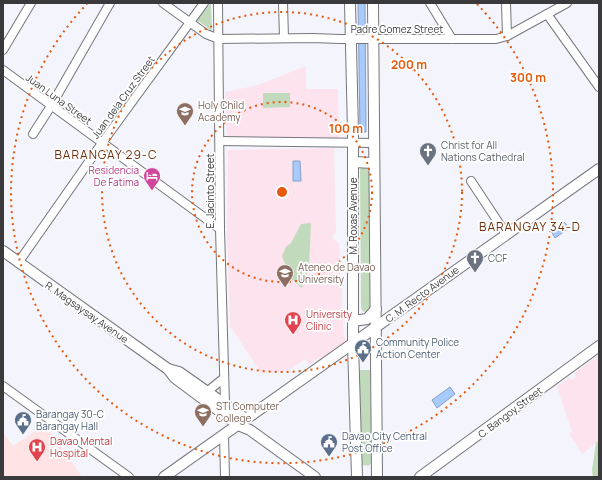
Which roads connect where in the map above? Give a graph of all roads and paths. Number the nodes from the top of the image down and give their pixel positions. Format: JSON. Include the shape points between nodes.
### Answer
{"nodes":[{"id":1,"x":31,"y":3,"type":"edge"},
{"id":2,"x":110,"y":3,"type":"edge"},
{"id":3,"x":163,"y":3,"type":"edge"},
{"id":4,"x":204,"y":3,"type":"edge"},
{"id":5,"x":218,"y":3,"type":"edge"},
{"id":6,"x":284,"y":3,"type":"edge"},
{"id":7,"x":350,"y":3,"type":"edge"},
{"id":8,"x":373,"y":3,"type":"edge"},
{"id":9,"x":430,"y":3,"type":"edge"},
{"id":10,"x":506,"y":3,"type":"edge"},
{"id":11,"x":567,"y":3,"type":"edge"},
{"id":12,"x":547,"y":14,"type":"junction"},
{"id":13,"x":190,"y":22,"type":"junction"},
{"id":14,"x":507,"y":36,"type":"junction"},
{"id":15,"x":284,"y":38,"type":"junction"},
{"id":16,"x":219,"y":39,"type":"junction"},
{"id":17,"x":362,"y":39,"type":"junction"},
{"id":18,"x":452,"y":39,"type":"junction"},
{"id":19,"x":3,"y":50,"type":"edge"},
{"id":20,"x":3,"y":70,"type":"edge"},
{"id":21,"x":599,"y":87,"type":"edge"},
{"id":22,"x":52,"y":106,"type":"junction"},
{"id":23,"x":33,"y":134,"type":"dead end"},
{"id":24,"x":220,"y":141,"type":"junction"},
{"id":25,"x":353,"y":142,"type":"junction"},
{"id":26,"x":102,"y":143,"type":"junction"},
{"id":27,"x":374,"y":143,"type":"junction"},
{"id":28,"x":353,"y":162,"type":"junction"},
{"id":29,"x":374,"y":162,"type":"junction"},
{"id":30,"x":599,"y":169,"type":"edge"},
{"id":31,"x":471,"y":181,"type":"dead end"},
{"id":32,"x":220,"y":229,"type":"junction"},
{"id":33,"x":506,"y":234,"type":"junction"},
{"id":34,"x":4,"y":253,"type":"edge"},
{"id":35,"x":18,"y":263,"type":"junction"},
{"id":36,"x":376,"y":309,"type":"junction"},
{"id":37,"x":353,"y":321,"type":"junction"},
{"id":38,"x":376,"y":327,"type":"junction"},
{"id":39,"x":353,"y":344,"type":"junction"},
{"id":40,"x":599,"y":346,"type":"edge"},
{"id":41,"x":168,"y":369,"type":"junction"},
{"id":42,"x":224,"y":378,"type":"junction"},
{"id":43,"x":3,"y":386,"type":"edge"},
{"id":44,"x":208,"y":391,"type":"junction"},
{"id":45,"x":225,"y":404,"type":"junction"},
{"id":46,"x":225,"y":415,"type":"junction"},
{"id":47,"x":242,"y":422,"type":"junction"},
{"id":48,"x":254,"y":433,"type":"junction"},
{"id":49,"x":226,"y":434,"type":"junction"},
{"id":50,"x":129,"y":477,"type":"edge"},
{"id":51,"x":164,"y":477,"type":"edge"},
{"id":52,"x":225,"y":477,"type":"edge"},
{"id":53,"x":315,"y":477,"type":"edge"},
{"id":54,"x":357,"y":477,"type":"edge"},
{"id":55,"x":377,"y":477,"type":"edge"},
{"id":56,"x":420,"y":477,"type":"edge"}],
"edges":[{"from":1,"to":19,"type":"street"},
{"from":2,"to":22,"type":"street"},
{"from":3,"to":13,"type":"street"},
{"from":4,"to":13,"type":"street","name":"Juan dela Cruz Street"},
{"from":5,"to":16,"type":"street","name":"E. Jacinto Street"},
{"from":6,"to":15,"type":"street"},
{"from":7,"to":17,"type":"main road","name":"M. Roxas Avenue"},
{"from":8,"to":17,"type":"main road","name":"M. Roxas Avenue"},
{"from":9,"to":18,"type":"street"},
{"from":10,"to":14,"type":"street"},
{"from":11,"to":12,"type":"street","name":"Padre Gomez Street"},
{"from":12,"to":14,"type":"street","name":"Padre Gomez Street"},
{"from":12,"to":21,"type":"street"},
{"from":13,"to":16,"type":"street","via":[[206,34]]},
{"from":13,"to":26,"type":"street","name":"Juan dela Cruz Street"},
{"from":14,"to":18,"type":"street","name":"Padre Gomez Street","via":[[496,39]]},
{"from":15,"to":16,"type":"street","name":"Padre Gomez Street"},
{"from":15,"to":17,"type":"street","name":"Padre Gomez Street"},
{"from":16,"to":24,"type":"street","name":"E. Jacinto Street"},
{"from":17,"to":18,"type":"street","name":"Padre Gomez Street"},
{"from":17,"to":25,"type":"main road","name":"M. Roxas Avenue"},
{"from":17,"to":27,"type":"main road","name":"M. Roxas Avenue"},
{"from":20,"to":22,"type":"street","name":"Juan Luna Street"},
{"from":22,"to":23,"type":"street"},
{"from":22,"to":26,"type":"street","name":"Juan Luna Street"},
{"from":24,"to":25,"type":"street"},
{"from":24,"to":32,"type":"street","name":"E. Jacinto Street"},
{"from":25,"to":27,"type":"street"},
{"from":25,"to":28,"type":"main road","name":"M. Roxas Avenue"},
{"from":26,"to":32,"type":"street","name":"Juan Luna Street"},
{"from":26,"to":35,"type":"street","name":"Juan dela Cruz Street"},
{"from":27,"to":29,"type":"main road","name":"M. Roxas Avenue"},
{"from":28,"to":29,"type":"main road"},
{"from":28,"to":37,"type":"main road","name":"M. Roxas Avenue"},
{"from":29,"to":36,"type":"main road","name":"M. Roxas Avenue"},
{"from":30,"to":33,"type":"main road","name":"C. M. Recto Avenue"},
{"from":31,"to":33,"type":"street"},
{"from":32,"to":42,"type":"street","name":"E. Jacinto Street"},
{"from":33,"to":38,"type":"main road","name":"C. M. Recto Avenue"},
{"from":34,"to":35,"type":"main road","name":"R. Magsaysay Avenue"},
{"from":35,"to":41,"type":"main road","name":"R. Magsaysay Avenue"},
{"from":36,"to":37,"type":"main road","via":[[367,319]]},
{"from":36,"to":38,"type":"main road","name":"M. Roxas Avenue"},
{"from":37,"to":39,"type":"main road","name":"M. Roxas Avenue"},
{"from":38,"to":39,"type":"main road","name":"C. M. Recto Avenue"},
{"from":38,"to":55,"type":"main road","name":"M. Roxas Avenue"},
{"from":39,"to":47,"type":"main road","name":"C. M. Recto Avenue"},
{"from":39,"to":54,"type":"main road","name":"M. Roxas Avenue"},
{"from":40,"to":56,"type":"main road","name":"C. Bangoy Street"},
{"from":41,"to":44,"type":"main road","name":"R. Magsaysay Avenue","via":[[180,372]]},
{"from":41,"to":46,"type":"main road","name":"R. Magsaysay Avenue","via":[[175,378]]},
{"from":42,"to":44,"type":"street"},
{"from":42,"to":45,"type":"street","name":"E. Jacinto Street"},
{"from":43,"to":50,"type":"street"},
{"from":44,"to":45,"type":"main road","name":"R. Magsaysay Avenue"},
{"from":45,"to":47,"type":"main road","name":"R. Magsaysay Avenue"},
{"from":46,"to":47,"type":"main road","name":"R. Magsaysay Avenue"},
{"from":46,"to":49,"type":"main road"},
{"from":47,"to":48,"type":"main road"},
{"from":47,"to":49,"type":"main road","name":"C. M. Recto Avenue"},
{"from":48,"to":49,"type":"main road"},
{"from":48,"to":53,"type":"main road"},
{"from":49,"to":51,"type":"main road","name":"C. M. Recto Avenue"},
{"from":49,"to":52,"type":"street"}]}
